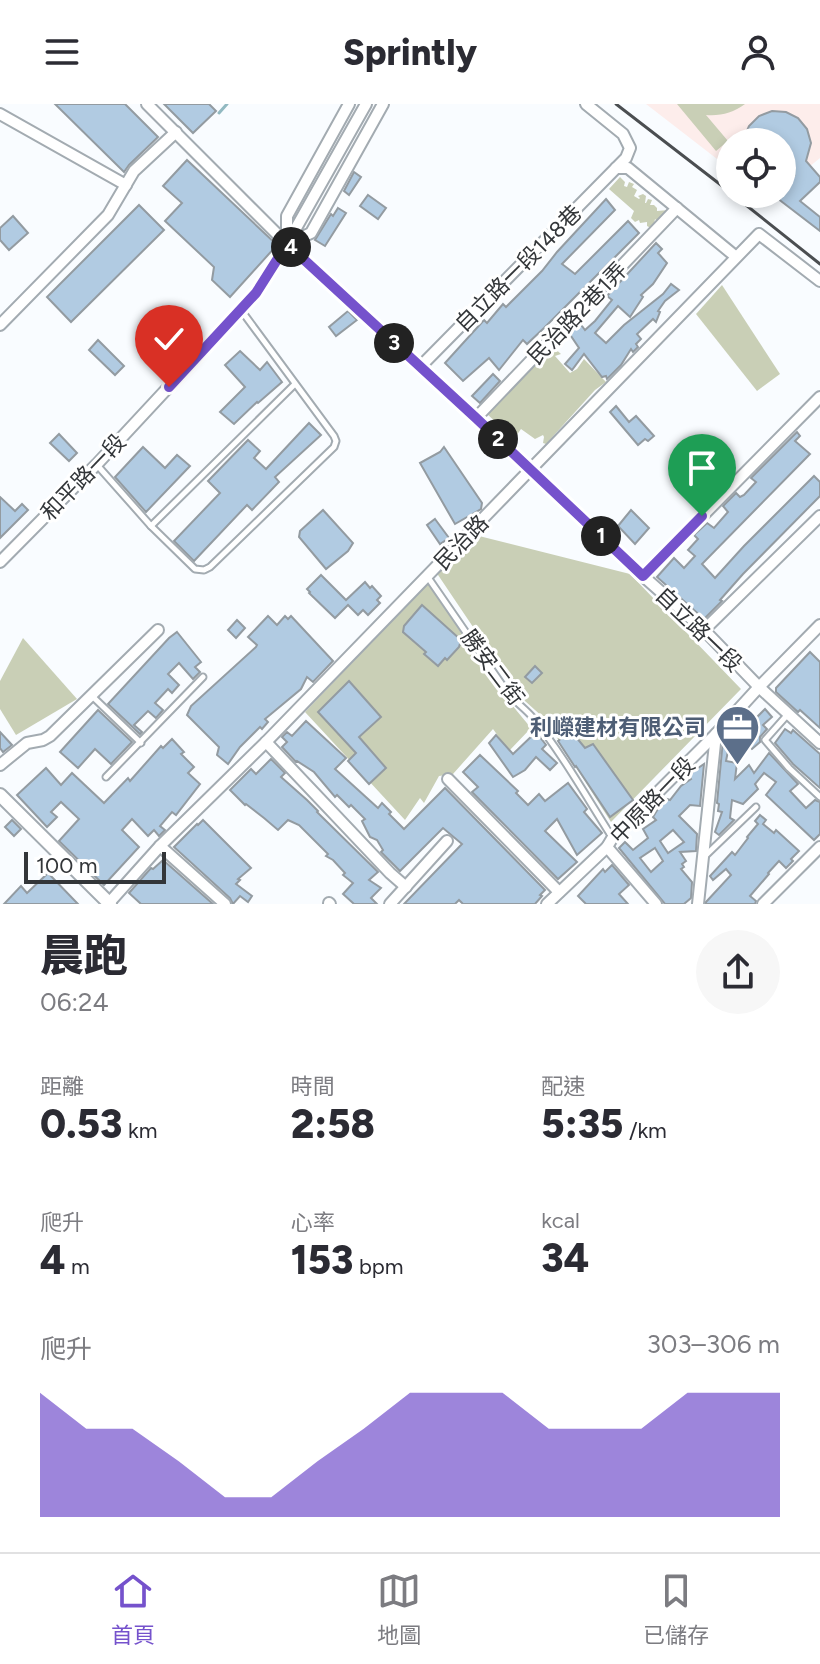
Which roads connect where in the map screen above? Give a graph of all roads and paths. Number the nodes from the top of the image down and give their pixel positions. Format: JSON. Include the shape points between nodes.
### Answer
{"nodes":[{"id":1,"x":147,"y":104,"type":"edge"},
{"id":2,"x":349,"y":104,"type":"edge"},
{"id":3,"x":366,"y":104,"type":"edge"},
{"id":4,"x":383,"y":104,"type":"edge"},
{"id":5,"x":586,"y":104,"type":"edge"},
{"id":6,"x":0,"y":114,"type":"edge"},
{"id":7,"x":176,"y":132,"type":"junction"},
{"id":8,"x":616,"y":168,"type":"junction"},
{"id":9,"x":126,"y":185,"type":"junction"},
{"id":10,"x":677,"y":208,"type":"junction"},
{"id":11,"x":287,"y":244,"type":"junction"},
{"id":12,"x":735,"y":256,"type":"junction"},
{"id":13,"x":820,"y":281,"type":"edge"},
{"id":14,"x":241,"y":310,"type":"junction"},
{"id":15,"x":0,"y":325,"type":"edge"},
{"id":16,"x":420,"y":367,"type":"junction"},
{"id":17,"x":295,"y":384,"type":"junction"},
{"id":18,"x":820,"y":397,"type":"edge"},
{"id":19,"x":476,"y":418,"type":"junction"},
{"id":20,"x":97,"y":464,"type":"junction"},
{"id":21,"x":531,"y":470,"type":"junction"},
{"id":22,"x":820,"y":516,"type":"edge"},
{"id":23,"x":151,"y":526,"type":"junction"},
{"id":24,"x":0,"y":562,"type":"edge"},
{"id":25,"x":427,"y":576,"type":"junction"},
{"id":26,"x":643,"y":576,"type":"junction"},
{"id":27,"x":820,"y":625,"type":"edge"},
{"id":28,"x":158,"y":630,"type":"dead end"},
{"id":29,"x":704,"y":630,"type":"junction"},
{"id":30,"x":203,"y":677,"type":"dead end"},
{"id":31,"x":759,"y":687,"type":"junction"},
{"id":32,"x":92,"y":695,"type":"junction"},
{"id":33,"x":789,"y":713,"type":"junction"},
{"id":34,"x":716,"y":734,"type":"junction"},
{"id":35,"x":266,"y":742,"type":"junction"},
{"id":36,"x":141,"y":743,"type":"junction"},
{"id":37,"x":820,"y":743,"type":"edge"},
{"id":38,"x":0,"y":765,"type":"edge"},
{"id":39,"x":106,"y":777,"type":"dead end"},
{"id":40,"x":448,"y":779,"type":"dead end"},
{"id":41,"x":0,"y":795,"type":"edge"},
{"id":42,"x":820,"y":797,"type":"edge"},
{"id":43,"x":756,"y":807,"type":"dead end"},
{"id":44,"x":447,"y":841,"type":"dead end"},
{"id":45,"x":610,"y":842,"type":"junction"},
{"id":46,"x":160,"y":846,"type":"junction"},
{"id":47,"x":820,"y":847,"type":"edge"},
{"id":48,"x":703,"y":857,"type":"junction"},
{"id":49,"x":406,"y":887,"type":"junction"},
{"id":50,"x":559,"y":892,"type":"junction"},
{"id":51,"x":109,"y":904,"type":"edge"},
{"id":52,"x":225,"y":904,"type":"edge"},
{"id":53,"x":390,"y":904,"type":"edge"},
{"id":54,"x":547,"y":904,"type":"edge"},
{"id":55,"x":656,"y":904,"type":"edge"},
{"id":56,"x":698,"y":904,"type":"edge"},
{"id":57,"x":763,"y":904,"type":"edge"}],
"edges":[{"from":1,"to":7,"type":"street","name":"自立路一段"},
{"from":2,"to":11,"type":"street","via":[[287,216]]},
{"from":3,"to":11,"type":"street","name":"和平路一段"},
{"from":4,"to":11,"type":"street","via":[[311,233]]},
{"from":5,"to":8,"type":"street","via":[[623,134],[630,148]]},
{"from":6,"to":9,"type":"street"},
{"from":7,"to":9,"type":"street"},
{"from":7,"to":11,"type":"street","name":"自立路一段"},
{"from":8,"to":10,"type":"street","via":[[628,168]]},
{"from":8,"to":16,"type":"street","name":"自立路一段148巷"},
{"from":9,"to":15,"type":"street","via":[[108,215]]},
{"from":10,"to":12,"type":"street"},
{"from":10,"to":19,"type":"street","name":"民治路2巷1弄"},
{"from":11,"to":14,"type":"street","name":"和平路一段"},
{"from":11,"to":16,"type":"street","name":"自立路一段"},
{"from":12,"to":13,"type":"street","name":"民治路","via":[[759,234]]},
{"from":12,"to":21,"type":"street","name":"民治路"},
{"from":14,"to":17,"type":"lane"},
{"from":14,"to":20,"type":"street","name":"和平路一段"},
{"from":16,"to":19,"type":"street","name":"自立路一段"},
{"from":17,"to":23,"type":"lane"},
{"from":17,"to":23,"type":"lane","via":[[336,441],[334,447],[204,570],[195,569]]},
{"from":18,"to":26,"type":"street"},
{"from":19,"to":21,"type":"street","name":"自立路一段"},
{"from":20,"to":23,"type":"lane"},
{"from":20,"to":24,"type":"street","name":"和平路一段"},
{"from":21,"to":25,"type":"street","name":"民治路"},
{"from":21,"to":26,"type":"street","name":"自立路一段"},
{"from":22,"to":29,"type":"street"},
{"from":25,"to":35,"type":"street","name":"民治路"},
{"from":25,"to":45,"type":"lane","name":"勝安二街","via":[[507,692],[545,734]]},
{"from":26,"to":29,"type":"street","name":"自立路一段"},
{"from":27,"to":31,"type":"street","name":"中原路一段"},
{"from":28,"to":32,"type":"street"},
{"from":29,"to":31,"type":"street","name":"自立路一段"},
{"from":30,"to":36,"type":"lane"},
{"from":31,"to":33,"type":"street","name":"自立路一段"},
{"from":31,"to":34,"type":"street","name":"中原路一段"},
{"from":32,"to":36,"type":"lane"},
{"from":32,"to":38,"type":"street","via":[[50,736],[20,747]]},
{"from":33,"to":37,"type":"street","name":"自立路一段"},
{"from":33,"to":42,"type":"lane","via":[[765,740]]},
{"from":34,"to":45,"type":"street","name":"中原路一段"},
{"from":34,"to":48,"type":"street"},
{"from":35,"to":46,"type":"street","name":"民治路"},
{"from":35,"to":49,"type":"street"},
{"from":36,"to":39,"type":"lane"},
{"from":40,"to":50,"type":"street"},
{"from":41,"to":51,"type":"street"},
{"from":43,"to":48,"type":"lane"},
{"from":44,"to":49,"type":"street"},
{"from":45,"to":50,"type":"street","name":"中原路一段"},
{"from":45,"to":55,"type":"street","name":"勝安二街"},
{"from":46,"to":51,"type":"street","name":"民治路"},
{"from":46,"to":52,"type":"street"},
{"from":47,"to":57,"type":"street"},
{"from":48,"to":56,"type":"street"},
{"from":49,"to":53,"type":"street"},
{"from":50,"to":54,"type":"street","name":"中原路一段"}]}
